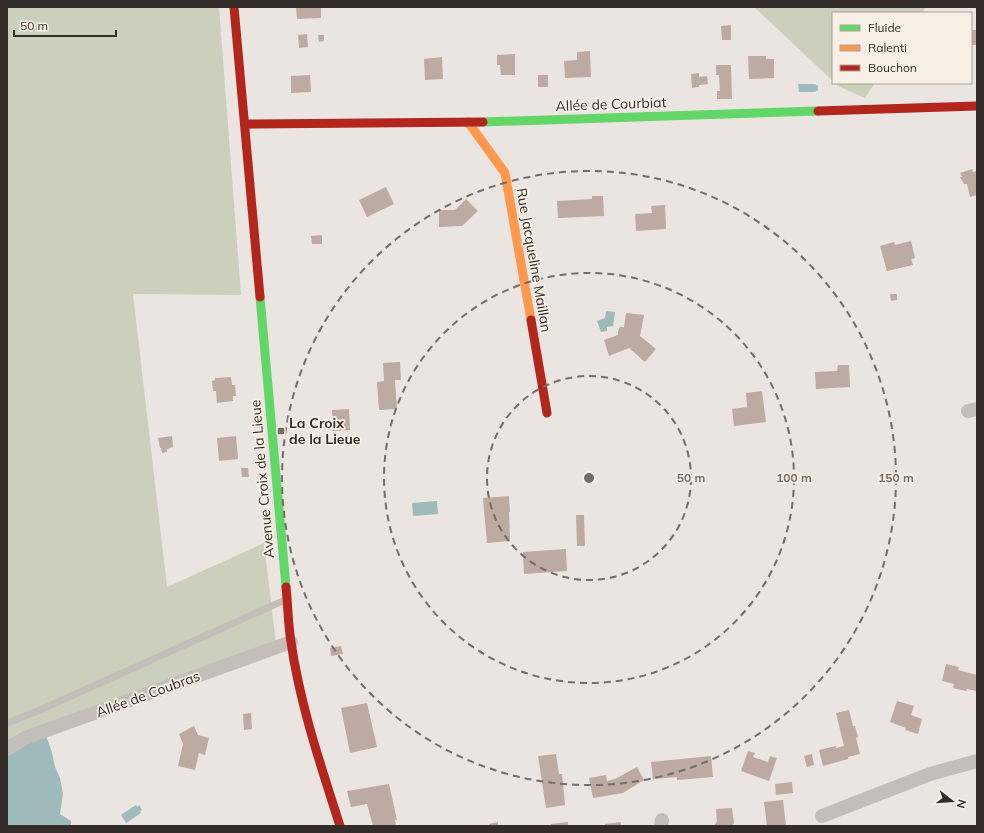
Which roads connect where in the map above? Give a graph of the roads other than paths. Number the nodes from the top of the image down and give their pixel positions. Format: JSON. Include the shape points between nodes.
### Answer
{"nodes":[{"id":1,"x":234,"y":7,"type":"edge"},
{"id":2,"x":977,"y":106,"type":"edge"},
{"id":3,"x":468,"y":122,"type":"junction"},
{"id":4,"x":245,"y":124,"type":"junction"},
{"id":5,"x":547,"y":413,"type":"dead end"},
{"id":6,"x":286,"y":599,"type":"junction"},
{"id":7,"x":291,"y":642,"type":"junction"},
{"id":8,"x":7,"y":723,"type":"edge"},
{"id":9,"x":7,"y":749,"type":"edge"},
{"id":10,"x":977,"y":761,"type":"edge"},
{"id":11,"x":822,"y":816,"type":"dead end"},
{"id":12,"x":340,"y":826,"type":"edge"}],
"edges":[{"from":1,"to":4,"type":"street","name":"Avenue Croix de la Lieue"},
{"from":2,"to":3,"type":"street","name":"Allée de Courbiat"},
{"from":3,"to":4,"type":"street","name":"Allée de Courbiat"},
{"from":3,"to":5,"type":"street","name":"Rue Jacqueline Maillan","via":[[505,173]]},
{"from":4,"to":6,"type":"street","name":"Avenue Croix de la Lieue"},
{"from":6,"to":7,"type":"street","name":"Avenue Croix de la Lieue"},
{"from":6,"to":8,"type":"lane"},
{"from":7,"to":9,"type":"street","name":"Allée de Coubras","via":[[24,738]]},
{"from":7,"to":12,"type":"street","name":"Avenue Croix de la Lieue","via":[[312,735]]},
{"from":10,"to":11,"type":"street","via":[[930,774]]}]}
